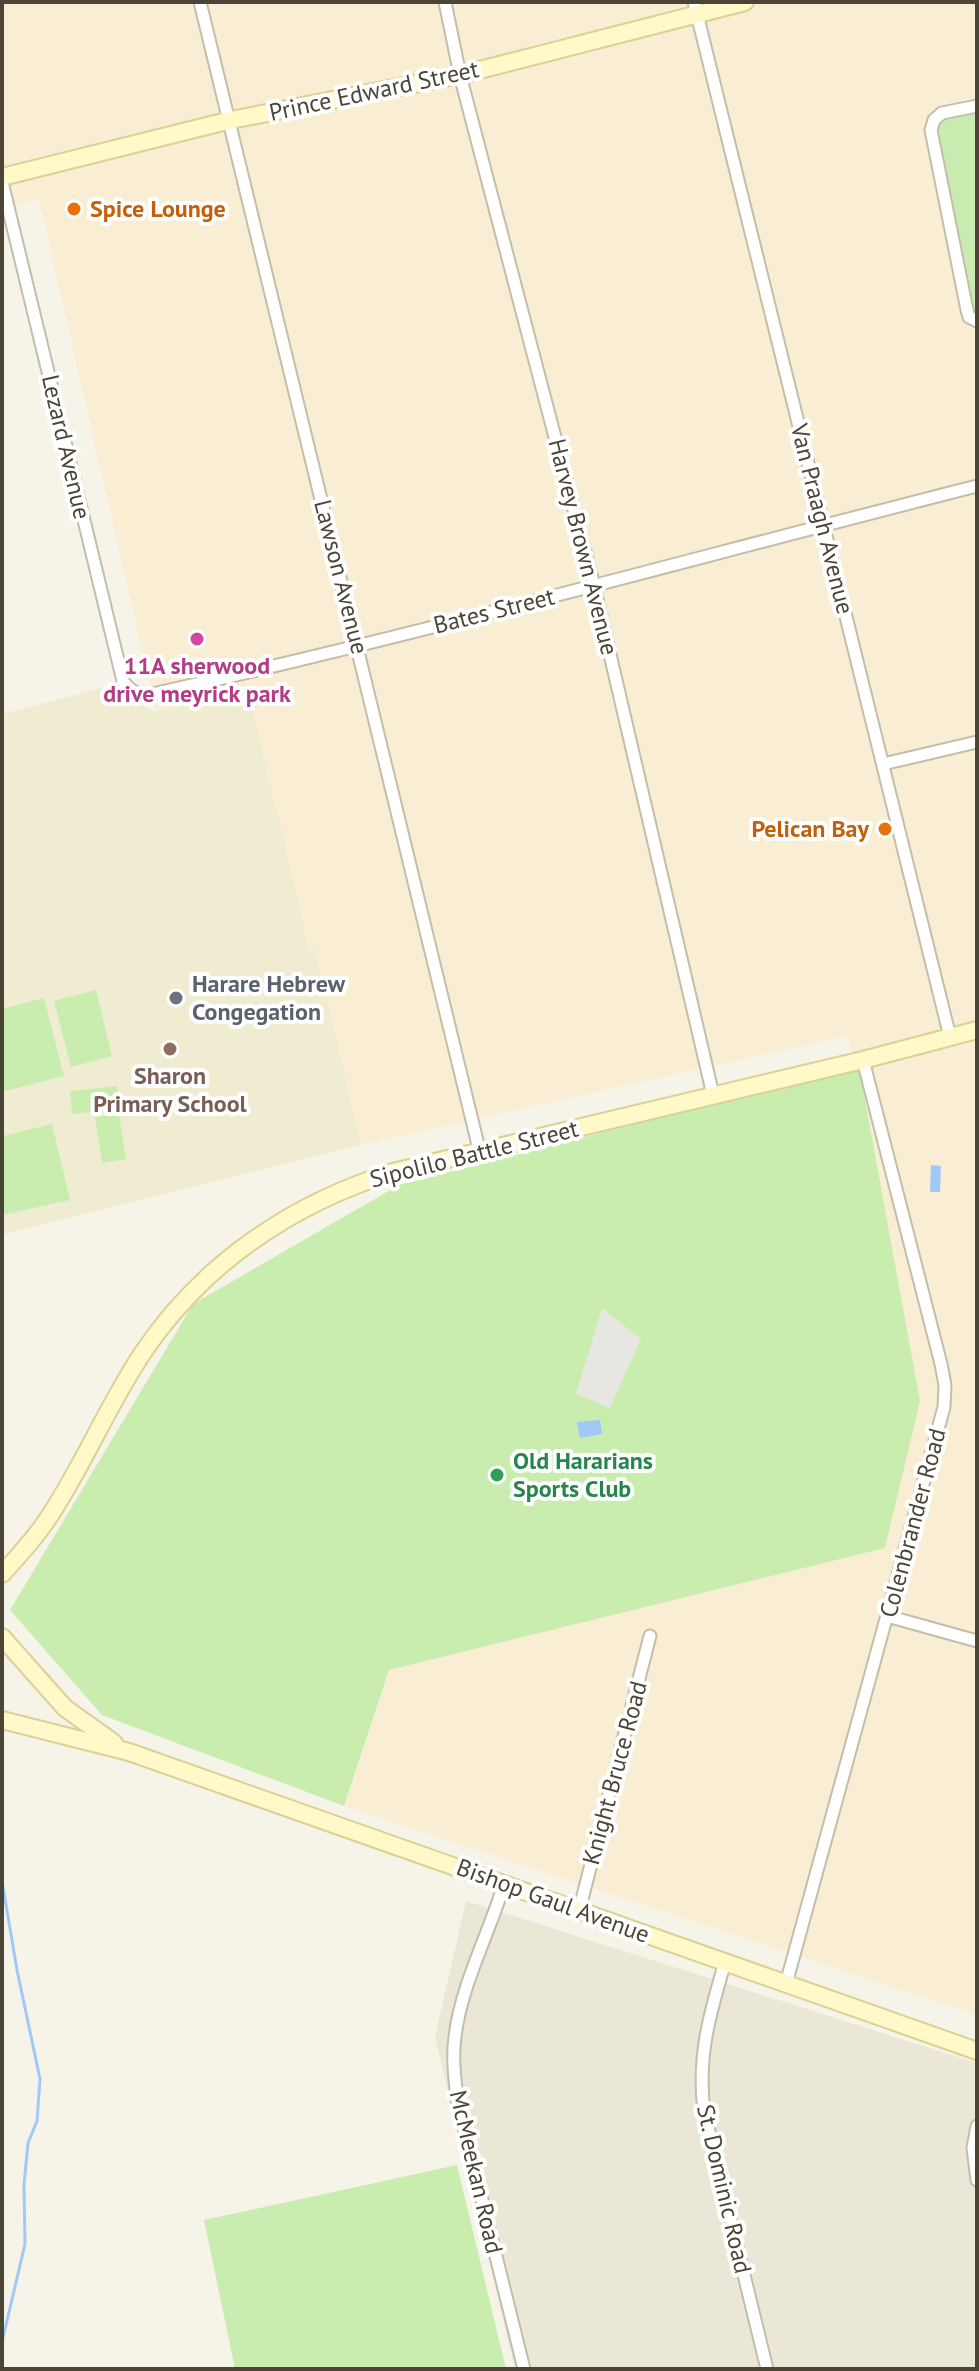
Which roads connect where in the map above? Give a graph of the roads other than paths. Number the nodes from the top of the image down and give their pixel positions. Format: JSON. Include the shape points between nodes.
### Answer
{"nodes":[{"id":1,"x":200,"y":2,"type":"edge"},
{"id":2,"x":445,"y":2,"type":"edge"},
{"id":3,"x":745,"y":2,"type":"edge"},
{"id":4,"x":696,"y":8,"type":"edge"},
{"id":5,"x":460,"y":75,"type":"junction"},
{"id":6,"x":977,"y":106,"type":"edge"},
{"id":7,"x":231,"y":120,"type":"junction"},
{"id":8,"x":2,"y":179,"type":"edge"},
{"id":9,"x":977,"y":321,"type":"edge"},
{"id":10,"x":977,"y":486,"type":"edge"},
{"id":11,"x":824,"y":525,"type":"junction"},
{"id":12,"x":594,"y":586,"type":"junction"},
{"id":13,"x":357,"y":645,"type":"junction"},
{"id":14,"x":148,"y":695,"type":"joint"},
{"id":15,"x":977,"y":742,"type":"edge"},
{"id":16,"x":883,"y":764,"type":"junction"},
{"id":17,"x":977,"y":1030,"type":"edge"},
{"id":18,"x":950,"y":1037,"type":"junction"},
{"id":19,"x":863,"y":1060,"type":"junction"},
{"id":20,"x":713,"y":1095,"type":"junction"},
{"id":21,"x":480,"y":1153,"type":"junction"},
{"id":22,"x":2,"y":1574,"type":"edge"},
{"id":23,"x":887,"y":1616,"type":"junction"},
{"id":24,"x":650,"y":1636,"type":"dead end"},
{"id":25,"x":2,"y":1637,"type":"edge"},
{"id":26,"x":977,"y":1641,"type":"edge"},
{"id":27,"x":2,"y":1720,"type":"edge"},
{"id":28,"x":129,"y":1752,"type":"junction"},
{"id":29,"x":504,"y":1884,"type":"junction"},
{"id":30,"x":579,"y":1911,"type":"junction"},
{"id":31,"x":725,"y":1962,"type":"junction"},
{"id":32,"x":786,"y":1984,"type":"junction"},
{"id":33,"x":977,"y":2051,"type":"edge"},
{"id":34,"x":976,"y":2130,"type":"edge"},
{"id":35,"x":977,"y":2180,"type":"edge"},
{"id":36,"x":524,"y":2369,"type":"edge"},
{"id":37,"x":767,"y":2369,"type":"edge"}],
"edges":[{"from":1,"to":7,"type":"street","name":"Lawson Avenue"},
{"from":2,"to":5,"type":"street","name":"Harvey Brown Avenue"},
{"from":3,"to":4,"type":"main road","name":"Prince Edward Street"},
{"from":4,"to":5,"type":"main road","name":"Prince Edward Street"},
{"from":4,"to":11,"type":"street","name":"Van Praagh Avenue"},
{"from":5,"to":7,"type":"main road","name":"Prince Edward Street"},
{"from":5,"to":12,"type":"street","name":"Harvey Brown Avenue"},
{"from":6,"to":9,"type":"street","via":[[942,113],[931,130],[967,310]]},
{"from":7,"to":8,"type":"main road","name":"Prince Edward Street"},
{"from":7,"to":13,"type":"street","name":"Lawson Avenue"},
{"from":8,"to":14,"type":"street","name":"Lezard Avenue","via":[[123,681],[129,690]]},
{"from":10,"to":11,"type":"street","name":"Bates Street"},
{"from":11,"to":12,"type":"street","name":"Bates Street"},
{"from":11,"to":16,"type":"street","name":"Van Praagh Avenue"},
{"from":12,"to":13,"type":"street","name":"Bates Street"},
{"from":12,"to":20,"type":"street","name":"Harvey Brown Avenue"},
{"from":13,"to":14,"type":"street","name":"Bates Street"},
{"from":13,"to":21,"type":"street","name":"Lawson Avenue"},
{"from":15,"to":16,"type":"street"},
{"from":16,"to":18,"type":"street","name":"Van Praagh Avenue"},
{"from":17,"to":18,"type":"main road","name":"Sipolilo Battle Street"},
{"from":18,"to":19,"type":"main road","name":"Sipolilo Battle Street"},
{"from":19,"to":20,"type":"main road","name":"Sipolilo Battle Street"},
{"from":19,"to":23,"type":"street","name":"Colenbrander Road","via":[[945,1385],[939,1434]]},
{"from":20,"to":21,"type":"main road","name":"Sipolilo Battle Street"},
{"from":21,"to":22,"type":"main road","name":"Sipolilo Battle Street","via":[[393,1172],[316,1201],[217,1267],[149,1344],[45,1523]]},
{"from":23,"to":26,"type":"street"},
{"from":23,"to":32,"type":"street","name":"Colenbrander Road"},
{"from":24,"to":30,"type":"street","name":"Knight Bruce Road"},
{"from":25,"to":28,"type":"main road","via":[[65,1708]]},
{"from":27,"to":28,"type":"main road"},
{"from":28,"to":29,"type":"main road","name":"Bishop Gaul Avenue"},
{"from":29,"to":30,"type":"main road","name":"Bishop Gaul Avenue"},
{"from":29,"to":36,"type":"street","name":"McMeekan Road","via":[[460,2012],[454,2069]]},
{"from":30,"to":31,"type":"main road","name":"Bishop Gaul Avenue"},
{"from":31,"to":32,"type":"main road","name":"Bishop Gaul Avenue"},
{"from":31,"to":37,"type":"street","name":"St. Dominic Road","via":[[706,2033],[701,2085]]},
{"from":32,"to":33,"type":"main road","name":"Bishop Gaul Avenue"},
{"from":34,"to":35,"type":"street"}]}
